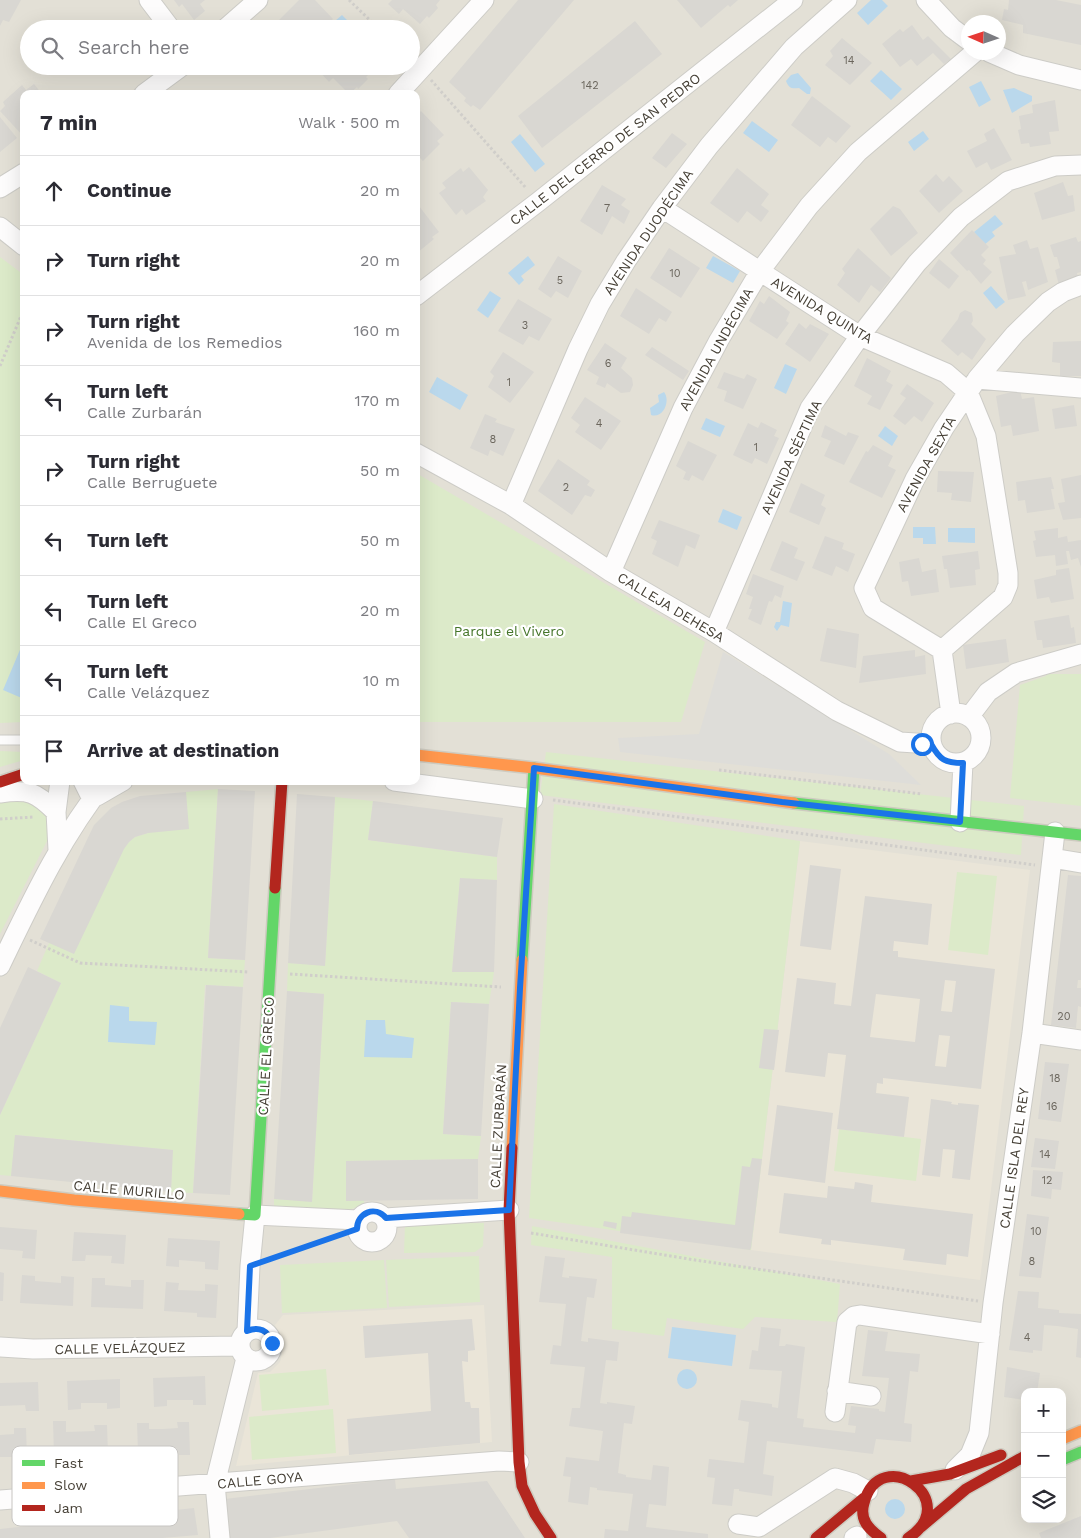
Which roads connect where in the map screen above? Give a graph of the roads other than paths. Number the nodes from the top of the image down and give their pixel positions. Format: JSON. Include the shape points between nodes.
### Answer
{"nodes":[{"id":1,"x":149,"y":0,"type":"edge"},
{"id":2,"x":258,"y":0,"type":"edge"},
{"id":3,"x":484,"y":0,"type":"edge"},
{"id":4,"x":793,"y":0,"type":"edge"},
{"id":5,"x":846,"y":0,"type":"edge"},
{"id":6,"x":926,"y":0,"type":"edge"},
{"id":7,"x":164,"y":20,"type":"edge"},
{"id":8,"x":235,"y":20,"type":"edge"},
{"id":9,"x":961,"y":35,"type":"edge"},
{"id":10,"x":1006,"y":59,"type":"edge"},
{"id":11,"x":965,"y":60,"type":"edge"},
{"id":12,"x":420,"y":72,"type":"edge"},
{"id":13,"x":170,"y":75,"type":"edge"},
{"id":14,"x":417,"y":75,"type":"edge"},
{"id":15,"x":1081,"y":80,"type":"edge"},
{"id":16,"x":149,"y":90,"type":"edge"},
{"id":17,"x":402,"y":90,"type":"edge"},
{"id":18,"x":1081,"y":165,"type":"edge"},
{"id":19,"x":20,"y":176,"type":"edge"},
{"id":20,"x":0,"y":188,"type":"edge"},
{"id":21,"x":662,"y":208,"type":"junction"},
{"id":22,"x":0,"y":227,"type":"edge"},
{"id":23,"x":20,"y":243,"type":"edge"},
{"id":24,"x":760,"y":271,"type":"junction"},
{"id":25,"x":1081,"y":285,"type":"edge"},
{"id":26,"x":420,"y":293,"type":"edge"},
{"id":27,"x":860,"y":336,"type":"junction"},
{"id":28,"x":973,"y":386,"type":"junction"},
{"id":29,"x":1081,"y":388,"type":"edge"},
{"id":30,"x":420,"y":455,"type":"edge"},
{"id":31,"x":511,"y":505,"type":"junction"},
{"id":32,"x":611,"y":572,"type":"junction"},
{"id":33,"x":714,"y":632,"type":"junction"},
{"id":34,"x":942,"y":650,"type":"junction"},
{"id":35,"x":1081,"y":654,"type":"edge"},
{"id":36,"x":960,"y":715,"type":"junction"},
{"id":37,"x":0,"y":740,"type":"edge"},
{"id":38,"x":20,"y":740,"type":"edge"},
{"id":39,"x":931,"y":744,"type":"junction"},
{"id":40,"x":420,"y":755,"type":"edge"},
{"id":41,"x":963,"y":763,"type":"junction"},
{"id":42,"x":534,"y":768,"type":"junction"},
{"id":43,"x":20,"y":775,"type":"edge"},
{"id":44,"x":0,"y":782,"type":"edge"},
{"id":45,"x":420,"y":784,"type":"edge"},
{"id":46,"x":59,"y":785,"type":"edge"},
{"id":47,"x":85,"y":785,"type":"edge"},
{"id":48,"x":103,"y":785,"type":"edge"},
{"id":49,"x":116,"y":785,"type":"edge"},
{"id":50,"x":282,"y":785,"type":"edge"},
{"id":51,"x":0,"y":793,"type":"edge"},
{"id":52,"x":533,"y":798,"type":"junction"},
{"id":53,"x":92,"y":799,"type":"junction"},
{"id":54,"x":48,"y":816,"type":"junction"},
{"id":55,"x":960,"y":822,"type":"junction"},
{"id":56,"x":1055,"y":832,"type":"junction"},
{"id":57,"x":1081,"y":835,"type":"edge"},
{"id":58,"x":58,"y":850,"type":"junction"},
{"id":59,"x":1081,"y":862,"type":"edge"},
{"id":60,"x":1051,"y":863,"type":"junction"},
{"id":61,"x":0,"y":966,"type":"edge"},
{"id":62,"x":1032,"y":1033,"type":"junction"},
{"id":63,"x":1081,"y":1040,"type":"edge"},
{"id":64,"x":0,"y":1191,"type":"edge"},
{"id":65,"x":509,"y":1210,"type":"junction"},
{"id":66,"x":255,"y":1215,"type":"junction"},
{"id":67,"x":386,"y":1218,"type":"junction"},
{"id":68,"x":358,"y":1224,"type":"junction"},
{"id":69,"x":990,"y":1334,"type":"junction"},
{"id":70,"x":244,"y":1345,"type":"junction"},
{"id":71,"x":0,"y":1347,"type":"edge"},
{"id":72,"x":837,"y":1391,"type":"junction"},
{"id":73,"x":871,"y":1396,"type":"dead end"},
{"id":74,"x":835,"y":1412,"type":"dead end"},
{"id":75,"x":1081,"y":1431,"type":"edge"},
{"id":76,"x":1066,"y":1437,"type":"edge"},
{"id":77,"x":1021,"y":1451,"type":"edge"},
{"id":78,"x":1081,"y":1452,"type":"edge"},
{"id":79,"x":1021,"y":1458,"type":"edge"},
{"id":80,"x":1066,"y":1458,"type":"edge"},
{"id":81,"x":519,"y":1462,"type":"junction"},
{"id":82,"x":950,"y":1474,"type":"junction"},
{"id":83,"x":911,"y":1481,"type":"junction"},
{"id":84,"x":1003,"y":1482,"type":"dead end"},
{"id":85,"x":215,"y":1484,"type":"junction"},
{"id":86,"x":178,"y":1487,"type":"edge"},
{"id":87,"x":966,"y":1489,"type":"junction"},
{"id":88,"x":866,"y":1494,"type":"junction"},
{"id":89,"x":738,"y":1524,"type":"dead end"},
{"id":90,"x":921,"y":1527,"type":"junction"},
{"id":91,"x":853,"y":1537,"type":"edge"},
{"id":92,"x":880,"y":1537,"type":"edge"},
{"id":93,"x":220,"y":1538,"type":"edge"},
{"id":94,"x":551,"y":1538,"type":"edge"},
{"id":95,"x":816,"y":1538,"type":"edge"},
{"id":96,"x":908,"y":1538,"type":"edge"}],
"edges":[{"from":1,"to":7,"type":"street"},
{"from":2,"to":8,"type":"street"},
{"from":3,"to":12,"type":"street"},
{"from":4,"to":26,"type":"street","name":"CALLE DEL CERRO DE SAN PEDRO"},
{"from":5,"to":21,"type":"street","name":"AVENIDA DUODÉCIMA","via":[[794,47],[709,146]]},
{"from":6,"to":9,"type":"street"},
{"from":10,"to":15,"type":"street"},
{"from":11,"to":24,"type":"street","name":"AVENIDA UNDÉCIMA","via":[[858,152],[809,206]]},
{"from":13,"to":16,"type":"street"},
{"from":14,"to":17,"type":"street"},
{"from":18,"to":27,"type":"street","name":"AVENIDA SÉPTIMA","via":[[1055,166],[1008,181],[961,217],[918,263]]},
{"from":19,"to":20,"type":"street"},
{"from":21,"to":24,"type":"street","name":"AVENIDA QUINTA"},
{"from":21,"to":31,"type":"street","name":"AVENIDA DUODÉCIMA","via":[[600,304]]},
{"from":22,"to":23,"type":"street"},
{"from":24,"to":27,"type":"street","name":"AVENIDA QUINTA"},
{"from":24,"to":32,"type":"street","name":"AVENIDA UNDÉCIMA","via":[[683,408]]},
{"from":25,"to":28,"type":"street","name":"AVENIDA SEXTA","via":[[1048,302],[1015,334]]},
{"from":27,"to":28,"type":"street","name":"AVENIDA QUINTA"},
{"from":27,"to":33,"type":"street","name":"AVENIDA SÉPTIMA","via":[[810,408]]},
{"from":28,"to":29,"type":"street"},
{"from":28,"to":34,"type":"street","name":"AVENIDA QUINTA","via":[[986,436],[1008,585],[1003,597]]},
{"from":28,"to":34,"type":"street","name":"AVENIDA SEXTA","via":[[915,479],[864,588],[873,608]]},
{"from":30,"to":31,"type":"street","name":"CALLEJA DEHESA"},
{"from":31,"to":32,"type":"street","name":"CALLEJA DEHESA"},
{"from":32,"to":33,"type":"street","name":"CALLEJA DEHESA"},
{"from":33,"to":39,"type":"street","name":"CALLEJA DEHESA","via":[[837,711],[900,742]]},
{"from":34,"to":36,"type":"street"},
{"from":35,"to":36,"type":"street","via":[[1016,673]]},
{"from":36,"to":39,"type":"street","via":[[942,718],[931,734]]},
{"from":36,"to":41,"type":"street","via":[[977,724],[981,736],[980,747]]},
{"from":37,"to":38,"type":"lane"},
{"from":39,"to":41,"type":"street","via":[[938,756],[950,763]]},
{"from":40,"to":42,"type":"street"},
{"from":41,"to":55,"type":"street"},
{"from":42,"to":52,"type":"street","name":"CALLE ZURBARÁN"},
{"from":42,"to":55,"type":"street","via":[[782,802]]},
{"from":43,"to":44,"type":"street"},
{"from":45,"to":52,"type":"street"},
{"from":46,"to":54,"type":"street"},
{"from":47,"to":53,"type":"street"},
{"from":48,"to":53,"type":"street"},
{"from":49,"to":53,"type":"street"},
{"from":50,"to":66,"type":"street","name":"CALLE EL GRECO"},
{"from":51,"to":54,"type":"street","via":[[27,792],[42,798]]},
{"from":52,"to":65,"type":"street","name":"CALLE ZURBARÁN"},
{"from":53,"to":58,"type":"street"},
{"from":54,"to":58,"type":"street"},
{"from":55,"to":56,"type":"street"},
{"from":56,"to":57,"type":"street"},
{"from":56,"to":60,"type":"street","name":"CALLE ISLA DEL REY"},
{"from":58,"to":61,"type":"street"},
{"from":59,"to":60,"type":"street"},
{"from":60,"to":62,"type":"street","name":"CALLE ISLA DEL REY"},
{"from":62,"to":63,"type":"street"},
{"from":62,"to":69,"type":"street","name":"CALLE ISLA DEL REY"},
{"from":64,"to":66,"type":"street","name":"CALLE MURILLO"},
{"from":65,"to":67,"type":"street"},
{"from":65,"to":81,"type":"street","name":"CALLE ZURBARÁN"},
{"from":66,"to":68,"type":"street"},
{"from":66,"to":70,"type":"street","name":"CALLE EL GRECO"},
{"from":67,"to":68,"type":"street","via":[[374,1211],[365,1213]]},
{"from":67,"to":68,"type":"street","via":[[387,1232],[376,1242],[362,1238]]},
{"from":69,"to":72,"type":"street","via":[[860,1314],[854,1316],[846,1322]]},
{"from":69,"to":82,"type":"street","name":"CALLE ISLA DEL REY","via":[[979,1433],[970,1455]]},
{"from":70,"to":71,"type":"street","name":"CALLE VELÁZQUEZ"},
{"from":70,"to":85,"type":"street","name":"CALLE EL GRECO"},
{"from":72,"to":73,"type":"street"},
{"from":72,"to":74,"type":"street"},
{"from":75,"to":76,"type":"street"},
{"from":77,"to":82,"type":"street"},
{"from":78,"to":80,"type":"street"},
{"from":79,"to":87,"type":"street"},
{"from":81,"to":85,"type":"street","name":"CALLE GOYA"},
{"from":81,"to":94,"type":"street","name":"CALLE ZURBARÁN","via":[[522,1486]]},
{"from":82,"to":83,"type":"street"},
{"from":83,"to":88,"type":"street","via":[[892,1476],[875,1483]]},
{"from":83,"to":90,"type":"street","via":[[919,1488],[927,1507]]},
{"from":84,"to":87,"type":"street"},
{"from":85,"to":86,"type":"street","name":"CALLE GOYA"},
{"from":85,"to":93,"type":"street","name":"CALLE EL GRECO"},
{"from":87,"to":90,"type":"street"},
{"from":88,"to":89,"type":"street","via":[[853,1483],[835,1478],[759,1527]]},
{"from":88,"to":92,"type":"street","via":[[863,1516],[872,1532]]},
{"from":88,"to":95,"type":"street"},
{"from":90,"to":96,"type":"street"},
{"from":91,"to":92,"type":"street"}]}
